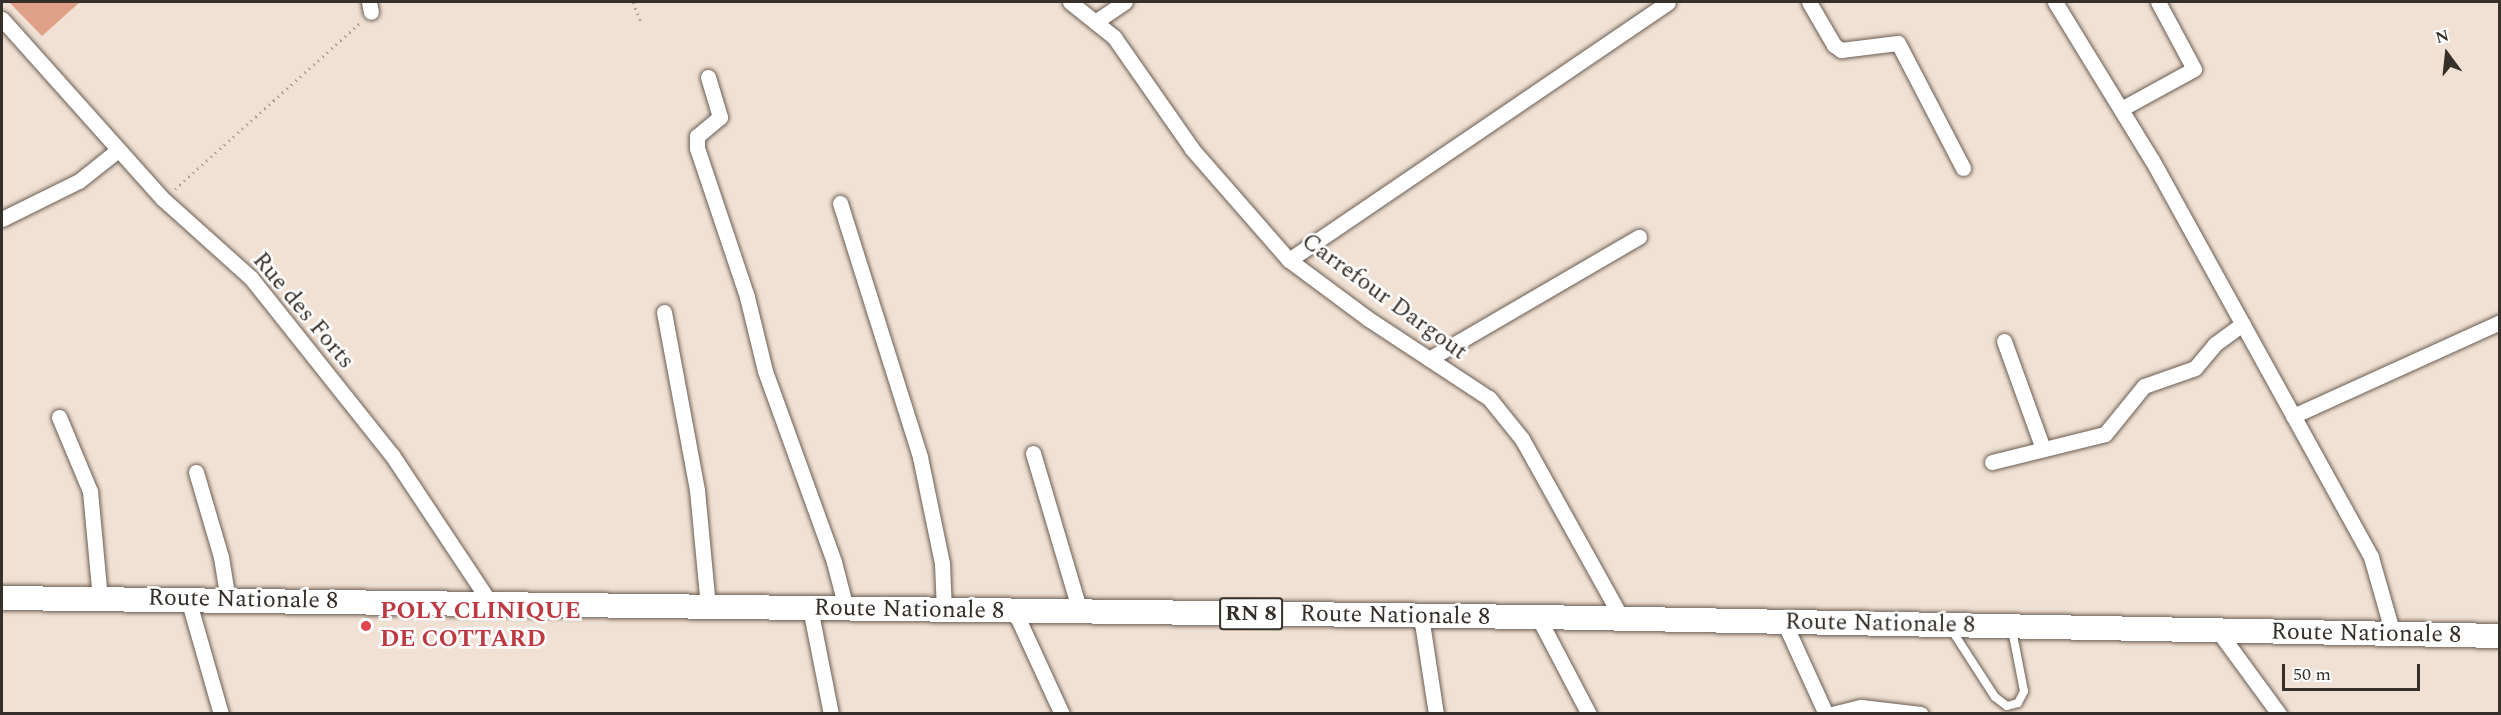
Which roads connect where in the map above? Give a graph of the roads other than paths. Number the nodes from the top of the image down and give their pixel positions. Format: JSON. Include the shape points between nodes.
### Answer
{"nodes":[{"id":1,"x":1070,"y":2,"type":"edge"},
{"id":2,"x":1125,"y":2,"type":"edge"},
{"id":3,"x":1668,"y":2,"type":"edge"},
{"id":4,"x":1809,"y":2,"type":"edge"},
{"id":5,"x":2055,"y":2,"type":"edge"},
{"id":6,"x":2158,"y":2,"type":"edge"},
{"id":7,"x":2,"y":19,"type":"edge"},
{"id":8,"x":1095,"y":21,"type":"junction"},
{"id":9,"x":708,"y":77,"type":"dead end"},
{"id":10,"x":2121,"y":109,"type":"junction"},
{"id":11,"x":118,"y":150,"type":"junction"},
{"id":12,"x":1963,"y":168,"type":"dead end"},
{"id":13,"x":840,"y":203,"type":"dead end"},
{"id":14,"x":2,"y":219,"type":"edge"},
{"id":15,"x":1640,"y":237,"type":"dead end"},
{"id":16,"x":1289,"y":260,"type":"junction"},
{"id":17,"x":664,"y":312,"type":"dead end"},
{"id":18,"x":2499,"y":322,"type":"edge"},
{"id":19,"x":2243,"y":324,"type":"junction"},
{"id":20,"x":2004,"y":341,"type":"dead end"},
{"id":21,"x":1429,"y":359,"type":"junction"},
{"id":22,"x":2293,"y":416,"type":"junction"},
{"id":23,"x":59,"y":417,"type":"dead end"},
{"id":24,"x":2043,"y":449,"type":"junction"},
{"id":25,"x":1033,"y":453,"type":"dead end"},
{"id":26,"x":1992,"y":462,"type":"dead end"},
{"id":27,"x":196,"y":472,"type":"dead end"},
{"id":28,"x":2,"y":598,"type":"edge"},
{"id":29,"x":100,"y":598,"type":"junction"},
{"id":30,"x":188,"y":599,"type":"junction"},
{"id":31,"x":228,"y":600,"type":"junction"},
{"id":32,"x":490,"y":604,"type":"junction"},
{"id":33,"x":708,"y":607,"type":"junction"},
{"id":34,"x":810,"y":608,"type":"junction"},
{"id":35,"x":846,"y":608,"type":"junction"},
{"id":36,"x":944,"y":610,"type":"junction"},
{"id":37,"x":1015,"y":612,"type":"junction"},
{"id":38,"x":1080,"y":612,"type":"junction"},
{"id":39,"x":1421,"y":616,"type":"junction"},
{"id":40,"x":1538,"y":617,"type":"junction"},
{"id":41,"x":1622,"y":619,"type":"junction"},
{"id":42,"x":1784,"y":622,"type":"junction"},
{"id":43,"x":1948,"y":626,"type":"junction"},
{"id":44,"x":2012,"y":627,"type":"junction"},
{"id":45,"x":2219,"y":632,"type":"junction"},
{"id":46,"x":2393,"y":634,"type":"junction"},
{"id":47,"x":2499,"y":636,"type":"edge"},
{"id":48,"x":220,"y":714,"type":"edge"},
{"id":49,"x":831,"y":714,"type":"edge"},
{"id":50,"x":1062,"y":714,"type":"edge"},
{"id":51,"x":1436,"y":714,"type":"edge"},
{"id":52,"x":1589,"y":714,"type":"edge"},
{"id":53,"x":1826,"y":714,"type":"edge"},
{"id":54,"x":1832,"y":714,"type":"edge"},
{"id":55,"x":1921,"y":714,"type":"edge"},
{"id":56,"x":2279,"y":714,"type":"edge"}],
"edges":[{"from":1,"to":8,"type":"street","name":"Carrefour Dargout"},
{"from":2,"to":8,"type":"street"},
{"from":3,"to":16,"type":"street"},
{"from":4,"to":12,"type":"street","via":[[1834,45],[1841,50],[1898,43]]},
{"from":5,"to":10,"type":"street"},
{"from":6,"to":10,"type":"street","via":[[2194,69]]},
{"from":7,"to":11,"type":"street","name":"Rue des Forts"},
{"from":8,"to":16,"type":"street","name":"Carrefour Dargout","via":[[1114,38],[1192,148]]},
{"from":9,"to":35,"type":"street","via":[[720,117],[697,136],[697,148],[747,297],[765,371],[834,562]]},
{"from":10,"to":19,"type":"street"},
{"from":11,"to":14,"type":"street","via":[[79,181]]},
{"from":11,"to":32,"type":"street","name":"Rue des Forts","via":[[163,199],[251,278],[392,455]]},
{"from":13,"to":36,"type":"street","via":[[920,457],[942,563]]},
{"from":15,"to":21,"type":"street"},
{"from":16,"to":21,"type":"street","name":"Carrefour Dargout"},
{"from":17,"to":33,"type":"street","via":[[697,490]]},
{"from":18,"to":22,"type":"street"},
{"from":19,"to":22,"type":"street"},
{"from":19,"to":24,"type":"street","via":[[2215,344],[2195,369],[2144,386],[2105,434]]},
{"from":20,"to":24,"type":"street"},
{"from":21,"to":41,"type":"street","name":"Carrefour Dargout","via":[[1489,398],[1522,438]]},
{"from":22,"to":46,"type":"street","via":[[2371,556]]},
{"from":23,"to":29,"type":"street","via":[[90,491]]},
{"from":24,"to":26,"type":"street"},
{"from":25,"to":38,"type":"street"},
{"from":27,"to":31,"type":"street","via":[[221,557]]},
{"from":28,"to":29,"type":"main road","name":"Route Nationale 8","number":"RN 8"},
{"from":29,"to":30,"type":"main road","name":"Route Nationale 8","number":"RN 8"},
{"from":30,"to":31,"type":"main road","name":"Route Nationale 8","number":"RN 8"},
{"from":30,"to":48,"type":"street"},
{"from":31,"to":32,"type":"main road","name":"Route Nationale 8","number":"RN 8"},
{"from":32,"to":33,"type":"main road","name":"Route Nationale 8","number":"RN 8"},
{"from":33,"to":34,"type":"main road","name":"Route Nationale 8","number":"RN 8"},
{"from":34,"to":35,"type":"main road","name":"Route Nationale 8","number":"RN 8"},
{"from":34,"to":49,"type":"street"},
{"from":35,"to":36,"type":"main road","name":"Route Nationale 8","number":"RN 8"},
{"from":36,"to":37,"type":"main road","name":"Route Nationale 8","number":"RN 8"},
{"from":37,"to":38,"type":"main road","name":"Route Nationale 8","number":"RN 8"},
{"from":37,"to":50,"type":"street"},
{"from":38,"to":39,"type":"main road","name":"Route Nationale 8","number":"RN 8"},
{"from":39,"to":40,"type":"main road","name":"Route Nationale 8","number":"RN 8"},
{"from":39,"to":51,"type":"street"},
{"from":40,"to":41,"type":"main road","name":"Route Nationale 8","number":"RN 8"},
{"from":40,"to":52,"type":"street"},
{"from":41,"to":42,"type":"main road","name":"Route Nationale 8","number":"RN 8"},
{"from":42,"to":43,"type":"main road","name":"Route Nationale 8","number":"RN 8"},
{"from":42,"to":53,"type":"street"},
{"from":43,"to":44,"type":"main road","name":"Route Nationale 8","number":"RN 8"},
{"from":43,"to":44,"type":"lane","via":[[1995,697],[2007,706],[2018,703],[2024,691]]},
{"from":44,"to":45,"type":"main road","name":"Route Nationale 8","number":"RN 8"},
{"from":45,"to":46,"type":"main road","name":"Route Nationale 8","number":"RN 8"},
{"from":45,"to":56,"type":"street"},
{"from":46,"to":47,"type":"main road","name":"Route Nationale 8","number":"RN 8"},
{"from":54,"to":55,"type":"street","via":[[1861,707]]}]}
